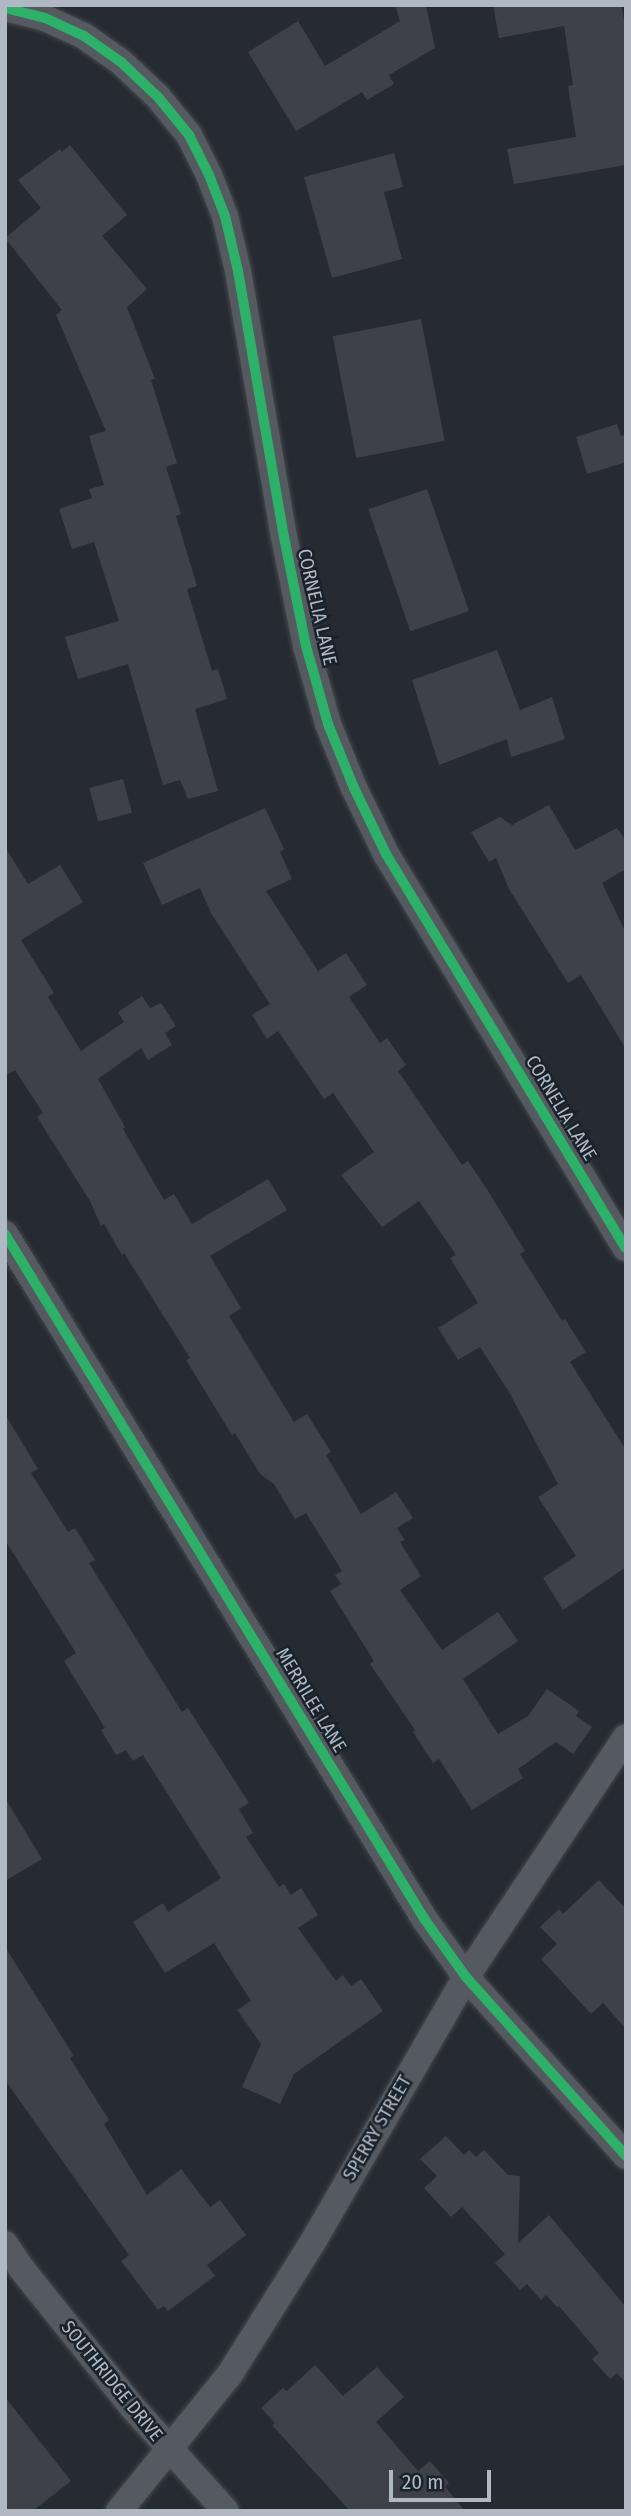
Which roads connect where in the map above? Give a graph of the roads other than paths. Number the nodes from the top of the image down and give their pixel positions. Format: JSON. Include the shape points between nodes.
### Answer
{"nodes":[{"id":1,"x":5,"y":8,"type":"edge"},
{"id":2,"x":5,"y":1234,"type":"edge"},
{"id":3,"x":626,"y":1248,"type":"edge"},
{"id":4,"x":626,"y":1737,"type":"edge"},
{"id":5,"x":466,"y":1977,"type":"junction"},
{"id":6,"x":626,"y":2157,"type":"edge"},
{"id":7,"x":5,"y":2244,"type":"edge"},
{"id":8,"x":169,"y":2451,"type":"junction"},
{"id":9,"x":119,"y":2511,"type":"edge"},
{"id":10,"x":226,"y":2511,"type":"edge"}],
"edges":[{"from":1,"to":3,"type":"street","name":"CORNELIA LANE","via":[[45,18],[84,36],[121,62],[181,126],[209,175],[238,271],[284,537],[306,646],[328,724],[386,854]]},
{"from":2,"to":5,"type":"street","name":"MERRILEE LANE","via":[[425,1920]]},
{"from":4,"to":5,"type":"street","name":"SPERRY STREET"},
{"from":5,"to":6,"type":"street","name":"MERRILEE LANE"},
{"from":5,"to":8,"type":"street","name":"SPERRY STREET","via":[[307,2251],[229,2374]]},
{"from":7,"to":8,"type":"street","name":"SOUTHRIDGE DRIVE"},
{"from":8,"to":9,"type":"street","name":"SPERRY STREET"},
{"from":8,"to":10,"type":"street","name":"SOUTHRIDGE DRIVE"}]}
